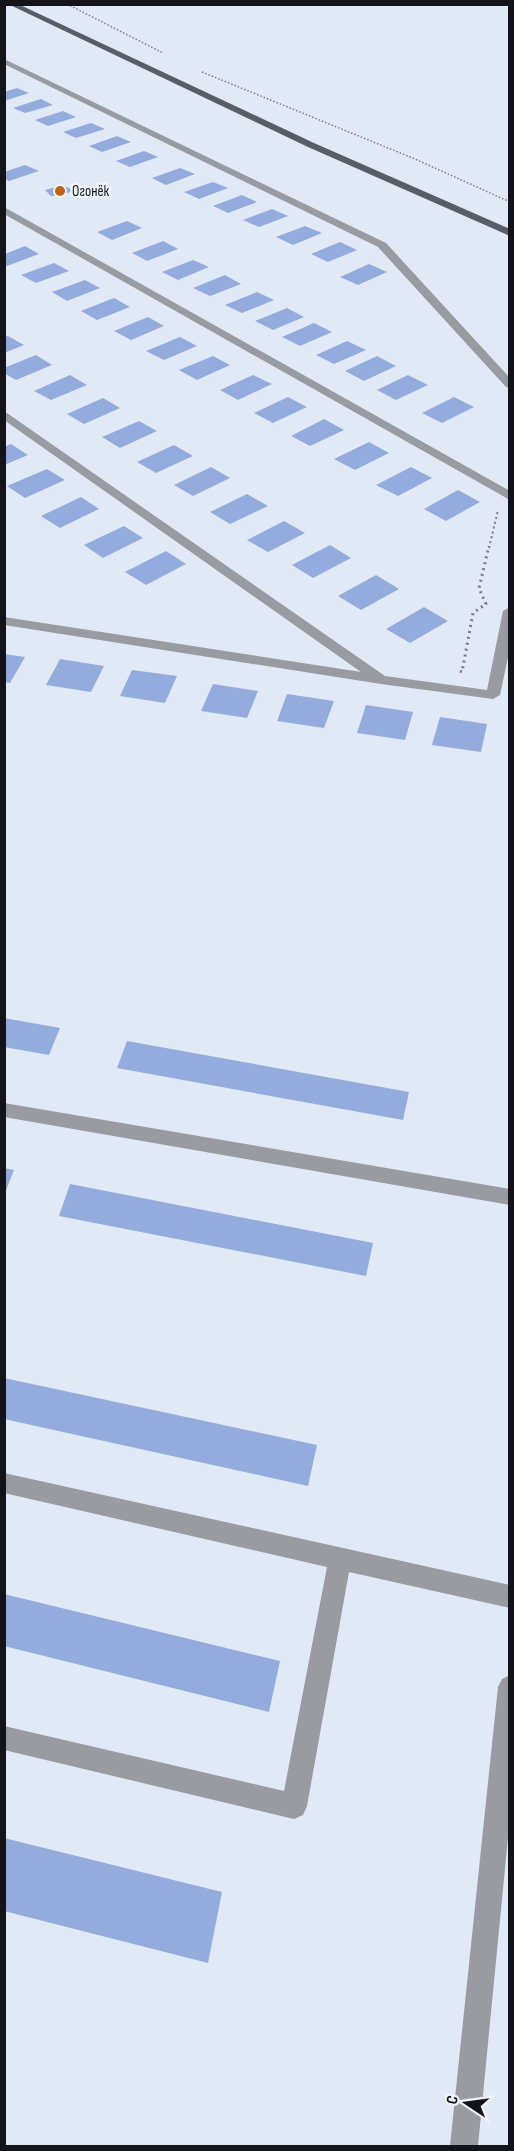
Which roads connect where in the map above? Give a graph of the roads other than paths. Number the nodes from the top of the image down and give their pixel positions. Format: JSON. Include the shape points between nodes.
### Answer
{"nodes":[{"id":1,"x":11,"y":4,"type":"edge"},
{"id":2,"x":4,"y":61,"type":"edge"},
{"id":3,"x":4,"y":210,"type":"edge"},
{"id":4,"x":510,"y":233,"type":"edge"},
{"id":5,"x":510,"y":385,"type":"edge"},
{"id":6,"x":4,"y":414,"type":"edge"},
{"id":7,"x":510,"y":496,"type":"edge"},
{"id":8,"x":510,"y":611,"type":"edge"},
{"id":9,"x":4,"y":621,"type":"edge"},
{"id":10,"x":381,"y":680,"type":"junction"},
{"id":11,"x":493,"y":695,"type":"junction"},
{"id":12,"x":510,"y":700,"type":"edge"},
{"id":13,"x":4,"y":1110,"type":"edge"},
{"id":14,"x":510,"y":1197,"type":"edge"},
{"id":15,"x":4,"y":1483,"type":"edge"},
{"id":16,"x":340,"y":1559,"type":"junction"},
{"id":17,"x":510,"y":1597,"type":"edge"},
{"id":18,"x":510,"y":1687,"type":"edge"},
{"id":19,"x":4,"y":1738,"type":"edge"},
{"id":20,"x":464,"y":2146,"type":"edge"}],
"edges":[{"from":1,"to":4,"type":"main road","via":[[290,136]]},
{"from":2,"to":5,"type":"street","via":[[382,245]]},
{"from":3,"to":7,"type":"street"},
{"from":6,"to":10,"type":"street"},
{"from":8,"to":11,"type":"street"},
{"from":9,"to":10,"type":"street"},
{"from":10,"to":11,"type":"street"},
{"from":11,"to":12,"type":"street"},
{"from":13,"to":14,"type":"street"},
{"from":15,"to":16,"type":"street"},
{"from":16,"to":17,"type":"street"},
{"from":16,"to":19,"type":"street","via":[[294,1806]]},
{"from":18,"to":20,"type":"street"}]}
